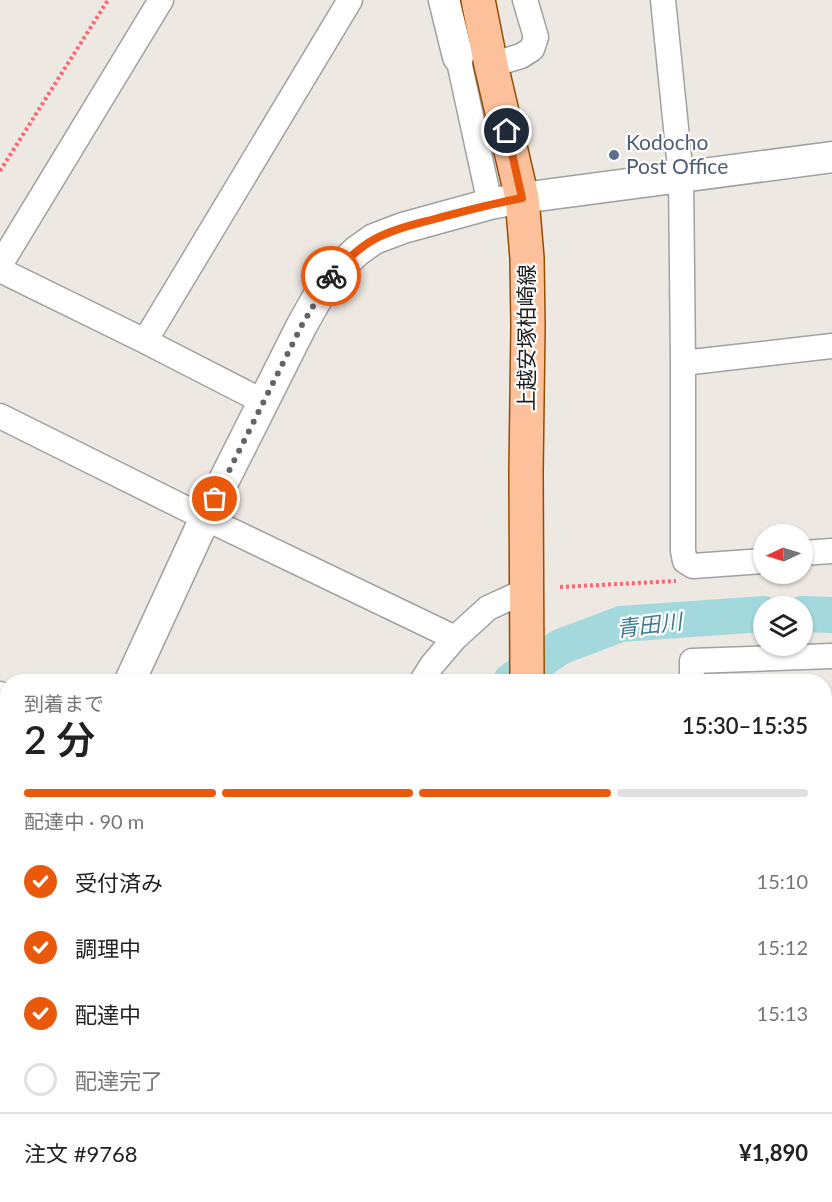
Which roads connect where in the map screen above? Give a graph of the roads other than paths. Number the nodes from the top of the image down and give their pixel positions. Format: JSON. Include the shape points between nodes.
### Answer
{"nodes":[{"id":1,"x":161,"y":0,"type":"edge"},
{"id":2,"x":350,"y":0,"type":"edge"},
{"id":3,"x":444,"y":0,"type":"edge"},
{"id":4,"x":478,"y":0,"type":"edge"},
{"id":5,"x":525,"y":0,"type":"edge"},
{"id":6,"x":668,"y":1,"type":"edge"},
{"id":7,"x":458,"y":57,"type":"joint"},
{"id":8,"x":491,"y":65,"type":"junction"},
{"id":9,"x":832,"y":158,"type":"edge"},
{"id":10,"x":681,"y":177,"type":"junction"},
{"id":11,"x":522,"y":198,"type":"junction"},
{"id":12,"x":490,"y":204,"type":"junction"},
{"id":13,"x":0,"y":265,"type":"edge"},
{"id":14,"x":0,"y":270,"type":"edge"},
{"id":15,"x":145,"y":341,"type":"junction"},
{"id":16,"x":832,"y":346,"type":"edge"},
{"id":17,"x":684,"y":363,"type":"junction"},
{"id":18,"x":264,"y":402,"type":"junction"},
{"id":19,"x":0,"y":416,"type":"edge"},
{"id":20,"x":205,"y":518,"type":"junction"},
{"id":21,"x":832,"y":551,"type":"edge"},
{"id":22,"x":813,"y":552,"type":"edge"},
{"id":23,"x":753,"y":562,"type":"edge"},
{"id":24,"x":527,"y":590,"type":"junction"},
{"id":25,"x":455,"y":638,"type":"junction"},
{"id":26,"x":832,"y":656,"type":"edge"},
{"id":27,"x":133,"y":674,"type":"edge"},
{"id":28,"x":426,"y":674,"type":"edge"},
{"id":29,"x":527,"y":674,"type":"edge"},
{"id":30,"x":692,"y":674,"type":"edge"}],
"edges":[{"from":1,"to":13,"type":"street"},
{"from":2,"to":15,"type":"street"},
{"from":3,"to":7,"type":"street"},
{"from":4,"to":8,"type":"main road","name":"上越安塚柏崎線"},
{"from":5,"to":8,"type":"street","via":[[536,37],[532,49]]},
{"from":6,"to":10,"type":"street"},
{"from":7,"to":12,"type":"street"},
{"from":8,"to":11,"type":"main road","name":"上越安塚柏崎線"},
{"from":9,"to":10,"type":"street"},
{"from":10,"to":11,"type":"street"},
{"from":10,"to":17,"type":"street"},
{"from":11,"to":12,"type":"street"},
{"from":11,"to":24,"type":"main road","name":"上越安塚柏崎線","via":[[528,303]]},
{"from":12,"to":18,"type":"street","via":[[403,228],[374,239],[357,251],[328,279]]},
{"from":14,"to":15,"type":"street"},
{"from":15,"to":18,"type":"street"},
{"from":16,"to":17,"type":"street"},
{"from":17,"to":23,"type":"street","via":[[685,561],[693,566]]},
{"from":18,"to":20,"type":"street"},
{"from":19,"to":20,"type":"street"},
{"from":20,"to":25,"type":"street"},
{"from":20,"to":27,"type":"street"},
{"from":21,"to":22,"type":"street"},
{"from":24,"to":25,"type":"street","via":[[488,608]]},
{"from":24,"to":29,"type":"main road","name":"上越安塚柏崎線"},
{"from":25,"to":28,"type":"street"},
{"from":26,"to":30,"type":"street","via":[[692,661]]}]}
